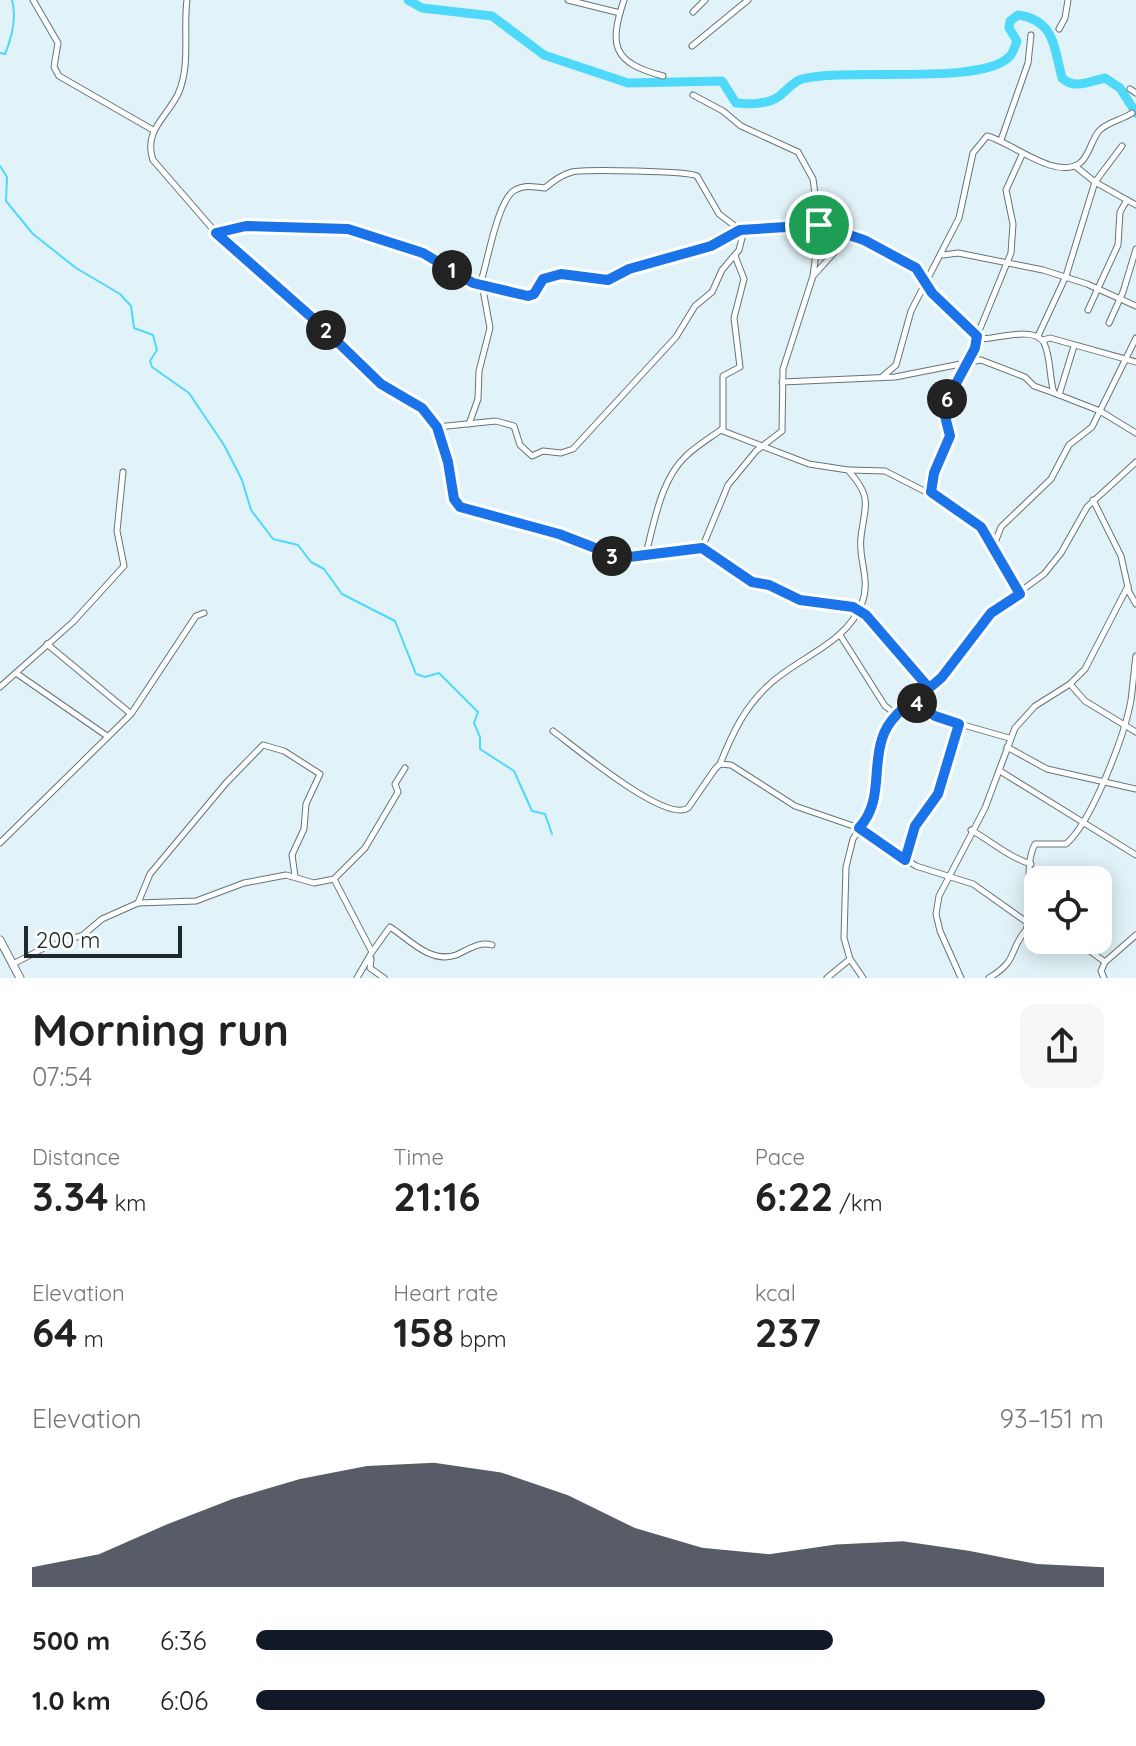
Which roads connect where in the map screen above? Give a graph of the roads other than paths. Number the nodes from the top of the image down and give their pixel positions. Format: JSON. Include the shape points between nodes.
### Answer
{"nodes":[{"id":1,"x":33,"y":0,"type":"edge"},
{"id":2,"x":187,"y":0,"type":"edge"},
{"id":3,"x":568,"y":0,"type":"edge"},
{"id":4,"x":624,"y":0,"type":"edge"},
{"id":5,"x":705,"y":0,"type":"edge"},
{"id":6,"x":748,"y":0,"type":"edge"},
{"id":7,"x":1068,"y":0,"type":"edge"},
{"id":8,"x":693,"y":12,"type":"dead end"},
{"id":9,"x":620,"y":13,"type":"junction"},
{"id":10,"x":1059,"y":29,"type":"dead end"},
{"id":11,"x":1031,"y":35,"type":"dead end"},
{"id":12,"x":692,"y":46,"type":"dead end"},
{"id":13,"x":663,"y":76,"type":"dead end"},
{"id":14,"x":693,"y":95,"type":"dead end"},
{"id":15,"x":1132,"y":113,"type":"dead end"},
{"id":16,"x":153,"y":130,"type":"junction"},
{"id":17,"x":1001,"y":140,"type":"junction"},
{"id":18,"x":1122,"y":146,"type":"dead end"},
{"id":19,"x":1022,"y":155,"type":"junction"},
{"id":20,"x":1075,"y":166,"type":"junction"},
{"id":21,"x":1095,"y":182,"type":"junction"},
{"id":22,"x":1127,"y":200,"type":"junction"},
{"id":23,"x":1136,"y":205,"type":"edge"},
{"id":24,"x":819,"y":225,"type":"junction"},
{"id":25,"x":742,"y":230,"type":"junction"},
{"id":26,"x":216,"y":233,"type":"junction"},
{"id":27,"x":850,"y":234,"type":"junction"},
{"id":28,"x":1136,"y":249,"type":"edge"},
{"id":29,"x":943,"y":255,"type":"junction"},
{"id":30,"x":735,"y":256,"type":"junction"},
{"id":31,"x":1007,"y":264,"type":"junction"},
{"id":32,"x":813,"y":276,"type":"junction"},
{"id":33,"x":1066,"y":276,"type":"junction"},
{"id":34,"x":927,"y":282,"type":"junction"},
{"id":35,"x":480,"y":283,"type":"junction"},
{"id":36,"x":1098,"y":289,"type":"junction"},
{"id":37,"x":1120,"y":301,"type":"junction"},
{"id":38,"x":1136,"y":306,"type":"edge"},
{"id":39,"x":1088,"y":310,"type":"dead end"},
{"id":40,"x":1109,"y":323,"type":"dead end"},
{"id":41,"x":977,"y":338,"type":"junction"},
{"id":42,"x":1040,"y":338,"type":"junction"},
{"id":43,"x":1136,"y":338,"type":"edge"},
{"id":44,"x":1074,"y":346,"type":"junction"},
{"id":45,"x":1126,"y":357,"type":"junction"},
{"id":46,"x":968,"y":362,"type":"junction"},
{"id":47,"x":1136,"y":362,"type":"edge"},
{"id":48,"x":882,"y":377,"type":"junction"},
{"id":49,"x":782,"y":382,"type":"junction"},
{"id":50,"x":1056,"y":394,"type":"junction"},
{"id":51,"x":1100,"y":411,"type":"junction"},
{"id":52,"x":469,"y":424,"type":"junction"},
{"id":53,"x":437,"y":427,"type":"junction"},
{"id":54,"x":722,"y":429,"type":"junction"},
{"id":55,"x":1136,"y":433,"type":"edge"},
{"id":56,"x":761,"y":446,"type":"junction"},
{"id":57,"x":1136,"y":462,"type":"edge"},
{"id":58,"x":848,"y":470,"type":"junction"},
{"id":59,"x":123,"y":472,"type":"dead end"},
{"id":60,"x":932,"y":495,"type":"junction"},
{"id":61,"x":1093,"y":500,"type":"junction"},
{"id":62,"x":993,"y":546,"type":"junction"},
{"id":63,"x":702,"y":548,"type":"junction"},
{"id":64,"x":645,"y":557,"type":"junction"},
{"id":65,"x":1128,"y":586,"type":"junction"},
{"id":66,"x":1020,"y":594,"type":"junction"},
{"id":67,"x":1136,"y":604,"type":"edge"},
{"id":68,"x":859,"y":610,"type":"junction"},
{"id":69,"x":204,"y":613,"type":"dead end"},
{"id":70,"x":840,"y":635,"type":"junction"},
{"id":71,"x":47,"y":644,"type":"junction"},
{"id":72,"x":1136,"y":656,"type":"edge"},
{"id":73,"x":16,"y":673,"type":"junction"},
{"id":74,"x":1070,"y":684,"type":"junction"},
{"id":75,"x":0,"y":687,"type":"edge"},
{"id":76,"x":929,"y":688,"type":"junction"},
{"id":77,"x":913,"y":700,"type":"junction"},
{"id":78,"x":131,"y":714,"type":"junction"},
{"id":79,"x":897,"y":715,"type":"junction"},
{"id":80,"x":959,"y":724,"type":"junction"},
{"id":81,"x":1123,"y":727,"type":"junction"},
{"id":82,"x":553,"y":731,"type":"dead end"},
{"id":83,"x":1136,"y":732,"type":"edge"},
{"id":84,"x":107,"y":736,"type":"junction"},
{"id":85,"x":1009,"y":738,"type":"junction"},
{"id":86,"x":1007,"y":747,"type":"junction"},
{"id":87,"x":720,"y":764,"type":"junction"},
{"id":88,"x":405,"y":768,"type":"dead end"},
{"id":89,"x":1000,"y":771,"type":"junction"},
{"id":90,"x":1102,"y":784,"type":"junction"},
{"id":91,"x":1136,"y":789,"type":"edge"},
{"id":92,"x":1082,"y":822,"type":"junction"},
{"id":93,"x":859,"y":828,"type":"junction"},
{"id":94,"x":971,"y":830,"type":"junction"},
{"id":95,"x":0,"y":843,"type":"edge"},
{"id":96,"x":1136,"y":855,"type":"edge"},
{"id":97,"x":905,"y":860,"type":"junction"},
{"id":98,"x":1031,"y":864,"type":"joint"},
{"id":99,"x":951,"y":875,"type":"junction"},
{"id":100,"x":295,"y":876,"type":"junction"},
{"id":101,"x":334,"y":879,"type":"junction"},
{"id":102,"x":138,"y":903,"type":"junction"},
{"id":103,"x":1024,"y":923,"type":"edge"},
{"id":104,"x":1024,"y":931,"type":"edge"},
{"id":105,"x":1136,"y":935,"type":"edge"},
{"id":106,"x":0,"y":940,"type":"edge"},
{"id":107,"x":492,"y":945,"type":"dead end"},
{"id":108,"x":1094,"y":954,"type":"edge"},
{"id":109,"x":371,"y":955,"type":"junction"},
{"id":110,"x":850,"y":959,"type":"junction"},
{"id":111,"x":1105,"y":962,"type":"junction"},
{"id":112,"x":13,"y":964,"type":"junction"},
{"id":113,"x":20,"y":978,"type":"edge"},
{"id":114,"x":357,"y":978,"type":"edge"},
{"id":115,"x":384,"y":978,"type":"edge"},
{"id":116,"x":827,"y":978,"type":"edge"},
{"id":117,"x":863,"y":978,"type":"edge"},
{"id":118,"x":961,"y":978,"type":"edge"},
{"id":119,"x":989,"y":978,"type":"edge"},
{"id":120,"x":1104,"y":978,"type":"edge"}],
"edges":[{"from":1,"to":16,"type":"street","via":[[58,43],[54,67],[59,76]]},
{"from":2,"to":16,"type":"street","via":[[182,83]]},
{"from":3,"to":9,"type":"street"},
{"from":4,"to":9,"type":"street"},
{"from":5,"to":8,"type":"street"},
{"from":6,"to":12,"type":"street"},
{"from":7,"to":10,"type":"street"},
{"from":9,"to":13,"type":"street","via":[[616,46],[623,60]]},
{"from":11,"to":17,"type":"street","via":[[1028,63]]},
{"from":14,"to":24,"type":"street","via":[[802,156],[813,179]]},
{"from":15,"to":20,"type":"street","via":[[1101,129]]},
{"from":16,"to":26,"type":"street","via":[[150,152],[156,166]]},
{"from":17,"to":19,"type":"street"},
{"from":17,"to":29,"type":"street","via":[[987,136],[976,145],[959,218]]},
{"from":18,"to":21,"type":"street"},
{"from":19,"to":20,"type":"street"},
{"from":19,"to":31,"type":"street","via":[[1006,190],[1013,224]]},
{"from":20,"to":21,"type":"street"},
{"from":21,"to":22,"type":"street"},
{"from":21,"to":33,"type":"street"},
{"from":22,"to":23,"type":"street"},
{"from":22,"to":36,"type":"street","via":[[1120,212],[1118,245]]},
{"from":24,"to":25,"type":"street"},
{"from":24,"to":27,"type":"street"},
{"from":24,"to":32,"type":"street"},
{"from":25,"to":30,"type":"street"},
{"from":25,"to":35,"type":"street","via":[[711,246],[608,280],[556,275],[543,279],[528,296]]},
{"from":25,"to":35,"type":"street","via":[[724,220],[693,173],[577,171],[545,188],[529,185],[507,197]]},
{"from":26,"to":35,"type":"street","via":[[246,226],[341,228],[423,253]]},
{"from":26,"to":53,"type":"street","via":[[381,384],[422,408]]},
{"from":27,"to":32,"type":"street"},
{"from":27,"to":34,"type":"street","via":[[916,268]]},
{"from":28,"to":37,"type":"street"},
{"from":29,"to":31,"type":"street","via":[[958,253]]},
{"from":29,"to":34,"type":"street"},
{"from":30,"to":52,"type":"street","via":[[676,337],[573,449],[532,456],[509,423]]},
{"from":30,"to":54,"type":"street","via":[[744,279],[734,318],[740,367],[723,376]]},
{"from":31,"to":33,"type":"street"},
{"from":31,"to":41,"type":"street"},
{"from":32,"to":49,"type":"street"},
{"from":33,"to":36,"type":"street"},
{"from":33,"to":42,"type":"street"},
{"from":34,"to":41,"type":"street"},
{"from":34,"to":48,"type":"street","via":[[911,311],[896,365]]},
{"from":35,"to":52,"type":"street","via":[[490,328]]},
{"from":36,"to":37,"type":"street"},
{"from":36,"to":39,"type":"street"},
{"from":37,"to":38,"type":"street"},
{"from":37,"to":40,"type":"street"},
{"from":41,"to":42,"type":"street"},
{"from":41,"to":46,"type":"street"},
{"from":42,"to":44,"type":"street"},
{"from":42,"to":50,"type":"street"},
{"from":43,"to":45,"type":"street"},
{"from":44,"to":45,"type":"street"},
{"from":44,"to":50,"type":"street"},
{"from":45,"to":47,"type":"street"},
{"from":45,"to":51,"type":"street"},
{"from":46,"to":48,"type":"street"},
{"from":46,"to":50,"type":"street","via":[[985,361]]},
{"from":46,"to":60,"type":"street","via":[[943,408],[950,436],[931,484]]},
{"from":48,"to":49,"type":"street"},
{"from":49,"to":56,"type":"street","via":[[782,431]]},
{"from":50,"to":51,"type":"street"},
{"from":51,"to":55,"type":"street"},
{"from":51,"to":62,"type":"street","via":[[1089,432],[1069,445],[1051,479],[1001,527]]},
{"from":52,"to":53,"type":"street"},
{"from":53,"to":64,"type":"street","via":[[460,507],[549,531],[611,556]]},
{"from":54,"to":56,"type":"street","via":[[728,436]]},
{"from":54,"to":64,"type":"street","via":[[674,471]]},
{"from":56,"to":58,"type":"street","via":[[809,464]]},
{"from":56,"to":63,"type":"street","via":[[720,497]]},
{"from":57,"to":61,"type":"street"},
{"from":58,"to":60,"type":"street","via":[[885,471]]},
{"from":58,"to":68,"type":"street","via":[[862,486],[867,504],[860,546],[867,576]]},
{"from":59,"to":71,"type":"street","via":[[117,531],[124,566]]},
{"from":60,"to":62,"type":"street","via":[[975,521]]},
{"from":61,"to":65,"type":"street","via":[[1121,556]]},
{"from":61,"to":66,"type":"street","via":[[1054,563]]},
{"from":62,"to":66,"type":"street"},
{"from":63,"to":64,"type":"street"},
{"from":63,"to":68,"type":"street","via":[[752,582],[800,600]]},
{"from":65,"to":67,"type":"street"},
{"from":65,"to":74,"type":"street","via":[[1094,656]]},
{"from":66,"to":76,"type":"street","via":[[991,613]]},
{"from":68,"to":70,"type":"street"},
{"from":68,"to":76,"type":"street"},
{"from":69,"to":78,"type":"street","via":[[196,616]]},
{"from":70,"to":79,"type":"street","via":[[885,706]]},
{"from":70,"to":87,"type":"street","via":[[769,684],[734,728]]},
{"from":71,"to":73,"type":"street"},
{"from":71,"to":78,"type":"street"},
{"from":72,"to":81,"type":"street"},
{"from":73,"to":75,"type":"street"},
{"from":73,"to":84,"type":"street"},
{"from":74,"to":81,"type":"street"},
{"from":74,"to":85,"type":"street","via":[[1023,717]]},
{"from":76,"to":77,"type":"street"},
{"from":77,"to":79,"type":"street"},
{"from":77,"to":80,"type":"street","via":[[935,716]]},
{"from":78,"to":84,"type":"street"},
{"from":79,"to":93,"type":"street","via":[[882,739],[873,807]]},
{"from":80,"to":85,"type":"street"},
{"from":80,"to":97,"type":"street","via":[[938,794],[915,826]]},
{"from":81,"to":83,"type":"street"},
{"from":81,"to":90,"type":"street"},
{"from":82,"to":87,"type":"street","via":[[633,791],[674,812],[688,808]]},
{"from":84,"to":95,"type":"street"},
{"from":85,"to":86,"type":"street"},
{"from":86,"to":89,"type":"street"},
{"from":86,"to":90,"type":"street","via":[[1047,769]]},
{"from":87,"to":93,"type":"street","via":[[742,771],[809,812]]},
{"from":88,"to":101,"type":"street","via":[[373,837]]},
{"from":89,"to":92,"type":"street"},
{"from":89,"to":94,"type":"street"},
{"from":90,"to":91,"type":"street"},
{"from":90,"to":92,"type":"street"},
{"from":92,"to":96,"type":"street"},
{"from":92,"to":98,"type":"street","via":[[1066,844],[1035,844]]},
{"from":93,"to":97,"type":"street"},
{"from":93,"to":110,"type":"street","via":[[848,855],[843,915]]},
{"from":94,"to":98,"type":"street"},
{"from":94,"to":99,"type":"street"},
{"from":97,"to":99,"type":"street"},
{"from":99,"to":103,"type":"street","via":[[995,897]]},
{"from":99,"to":118,"type":"street","via":[[935,904]]},
{"from":100,"to":101,"type":"street","via":[[314,883]]},
{"from":100,"to":102,"type":"street","via":[[244,883],[196,901]]},
{"from":100,"to":102,"type":"street","via":[[292,855],[320,774],[291,754],[263,745],[150,874]]},
{"from":101,"to":109,"type":"street"},
{"from":102,"to":112,"type":"street","via":[[102,919],[83,935]]},
{"from":104,"to":119,"type":"street","via":[[1013,960]]},
{"from":105,"to":111,"type":"street"},
{"from":106,"to":112,"type":"street"},
{"from":107,"to":109,"type":"street","via":[[455,956],[437,955],[414,947],[390,927]]},
{"from":108,"to":111,"type":"street"},
{"from":109,"to":114,"type":"street"},
{"from":109,"to":115,"type":"street","via":[[370,968]]},
{"from":110,"to":116,"type":"street"},
{"from":110,"to":117,"type":"street"},
{"from":111,"to":120,"type":"street"},
{"from":112,"to":113,"type":"street"}]}
